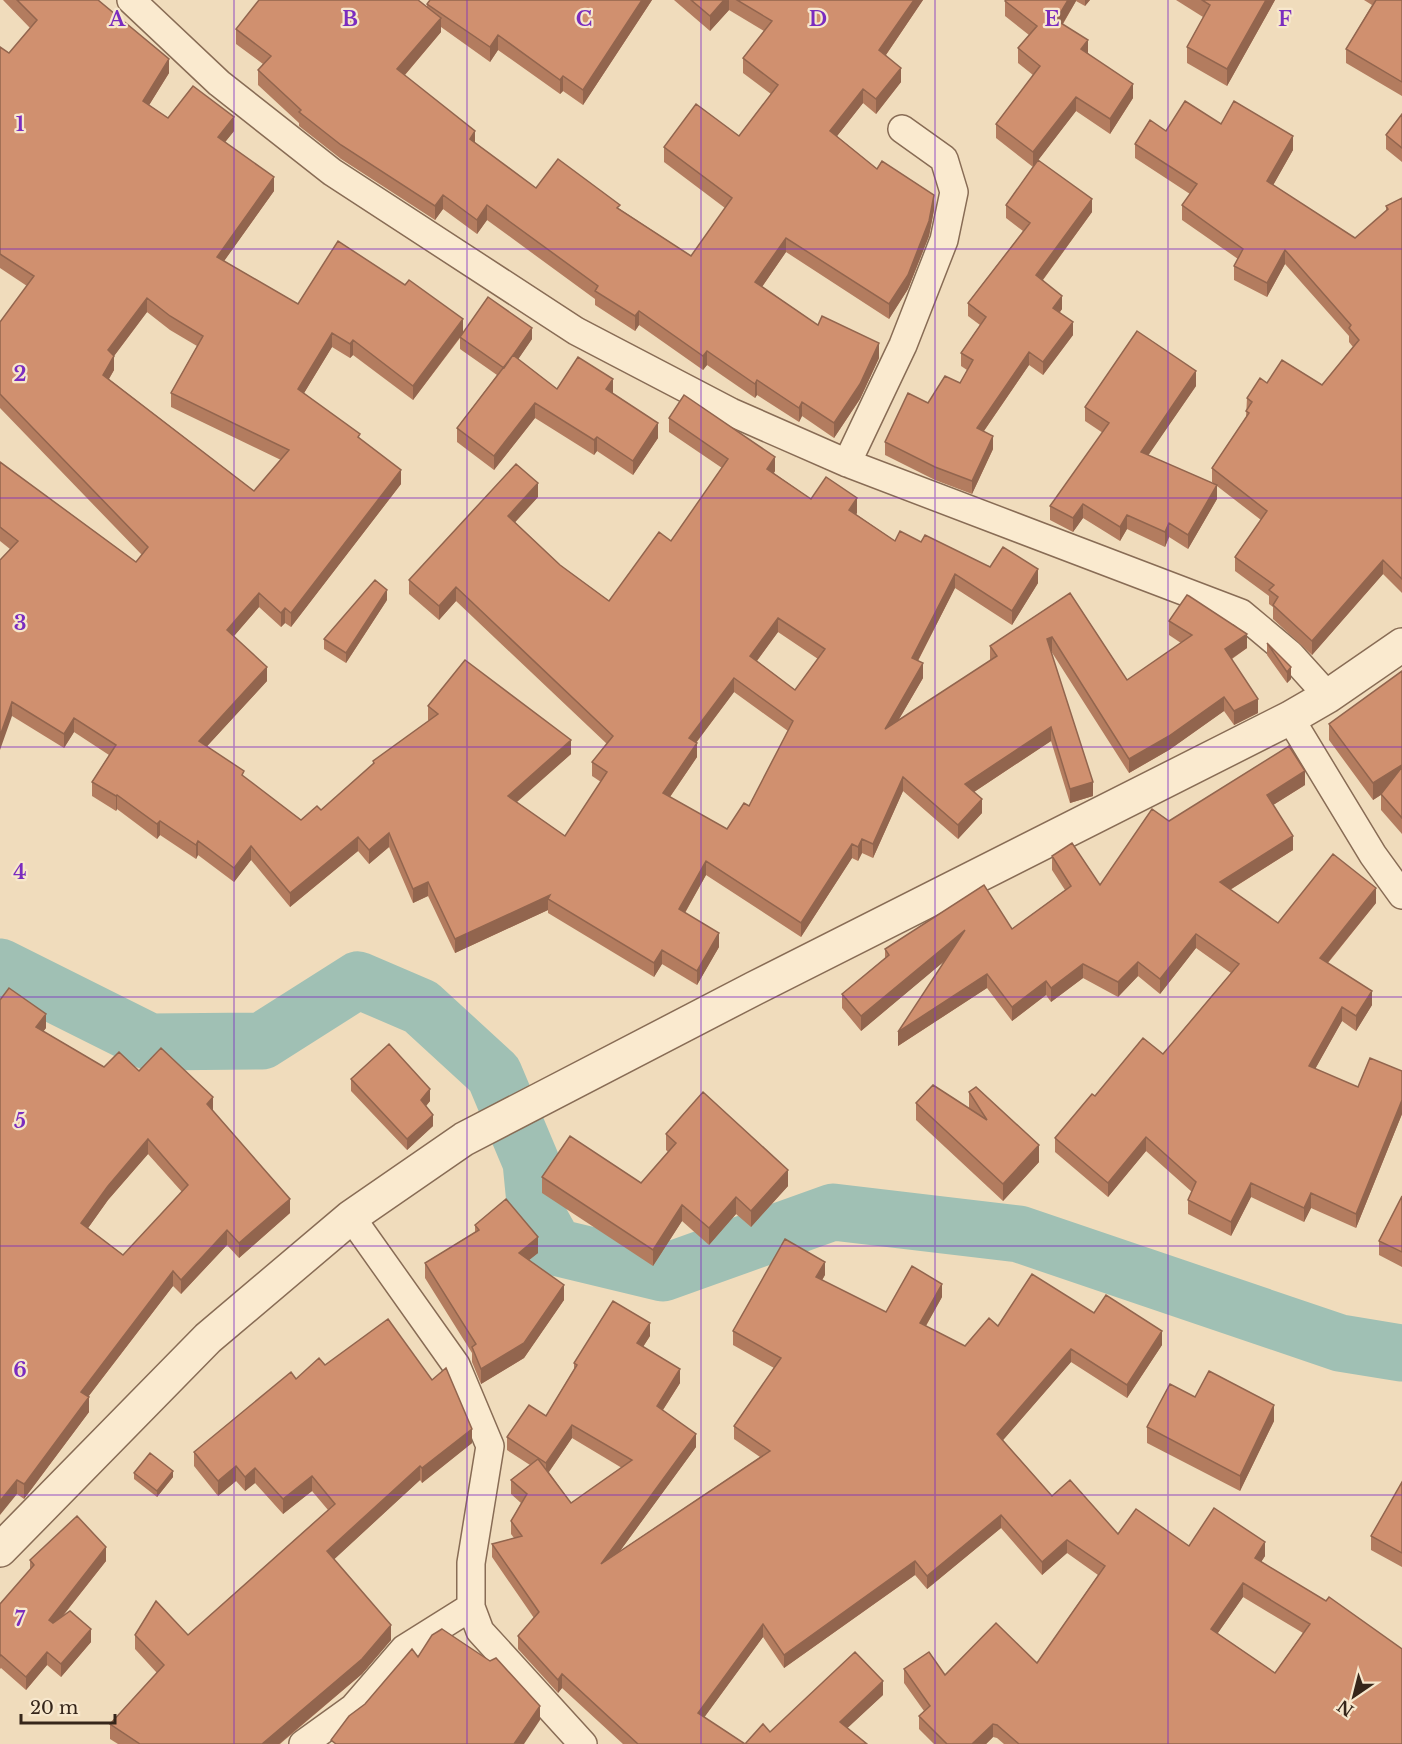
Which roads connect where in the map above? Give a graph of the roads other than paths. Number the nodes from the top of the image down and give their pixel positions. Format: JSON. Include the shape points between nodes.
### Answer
{"nodes":[{"id":1,"x":132,"y":0,"type":"edge"},
{"id":2,"x":902,"y":129,"type":"dead end"},
{"id":3,"x":847,"y":463,"type":"junction"},
{"id":4,"x":1402,"y":645,"type":"edge"},
{"id":5,"x":1328,"y":696,"type":"junction"},
{"id":6,"x":1290,"y":718,"type":"junction"},
{"id":7,"x":1402,"y":895,"type":"edge"},
{"id":8,"x":351,"y":1217,"type":"junction"},
{"id":9,"x":0,"y":1550,"type":"edge"},
{"id":10,"x":471,"y":1607,"type":"junction"},
{"id":11,"x":303,"y":1744,"type":"edge"},
{"id":12,"x":583,"y":1744,"type":"edge"}],
"edges":[{"from":1,"to":3,"type":"street","via":[[219,83],[332,172],[566,325],[731,412]]},
{"from":2,"to":3,"type":"street","via":[[944,159],[954,192],[944,240],[903,345]]},
{"from":3,"to":5,"type":"street","via":[[1241,613],[1290,654]]},
{"from":4,"to":5,"type":"street"},
{"from":5,"to":6,"type":"street"},
{"from":6,"to":7,"type":"street","via":[[1373,855]]},
{"from":6,"to":8,"type":"street","via":[[464,1139]]},
{"from":8,"to":9,"type":"street","via":[[208,1338]]},
{"from":8,"to":10,"type":"street","via":[[456,1365],[490,1446],[471,1563]]},
{"from":10,"to":11,"type":"street","via":[[404,1648],[354,1708]]},
{"from":10,"to":12,"type":"street","via":[[480,1631]]}]}
